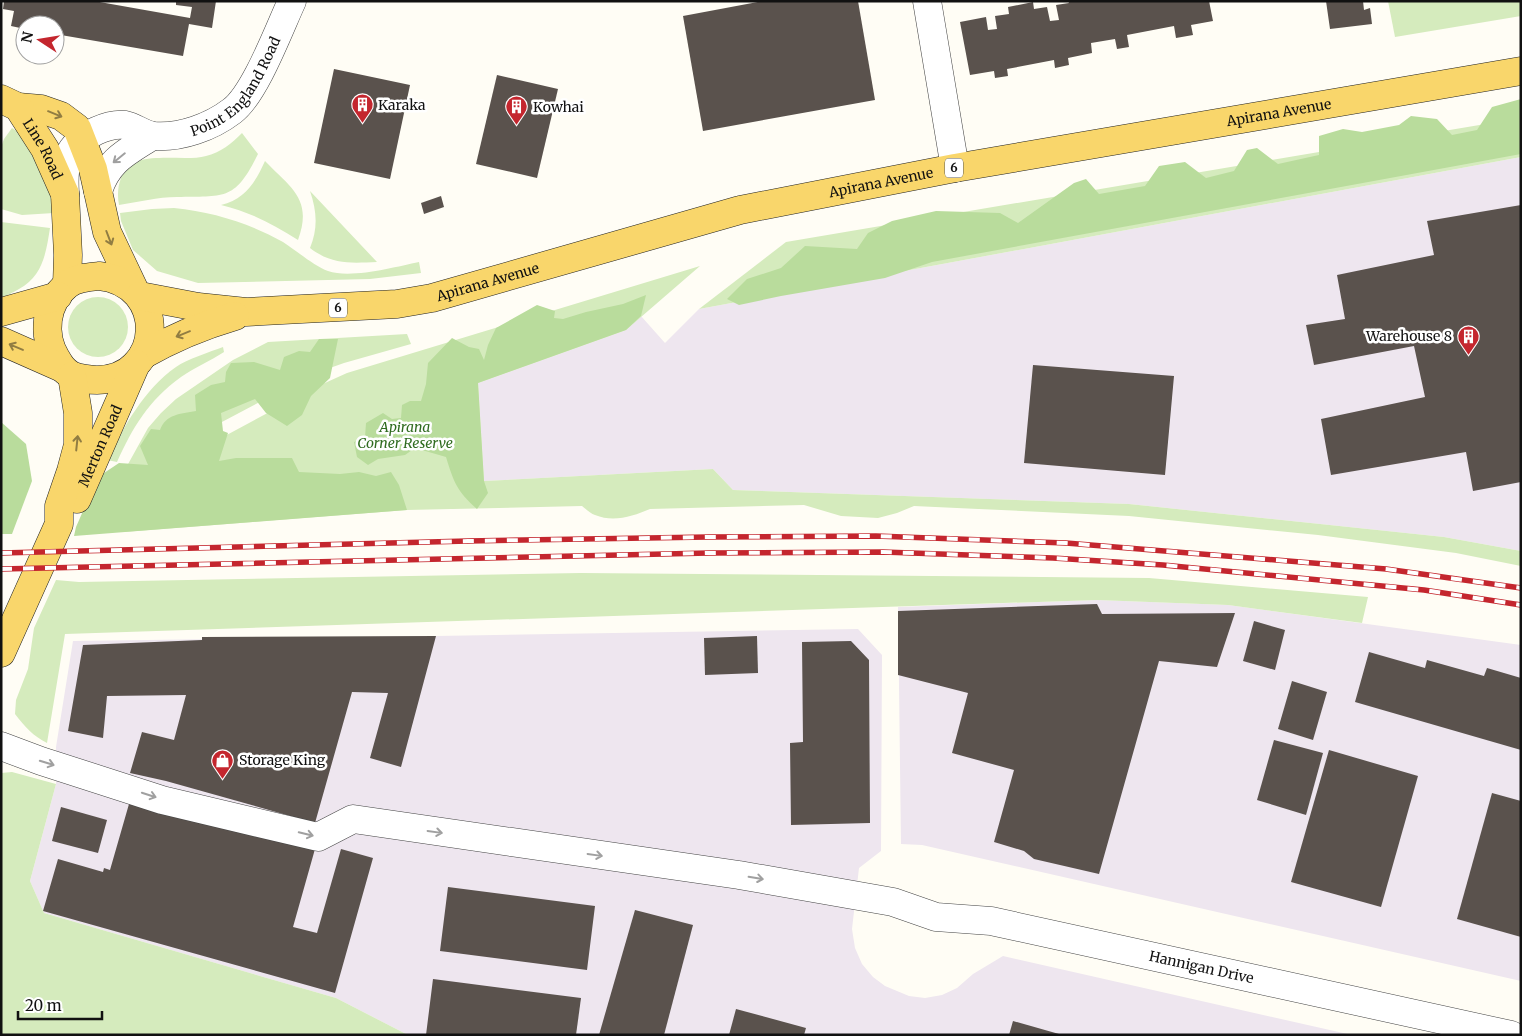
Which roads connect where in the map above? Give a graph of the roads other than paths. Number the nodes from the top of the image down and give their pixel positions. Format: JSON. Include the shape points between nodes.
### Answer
{"nodes":[{"id":1,"x":292,"y":1,"type":"edge"},
{"id":2,"x":927,"y":1,"type":"edge"},
{"id":3,"x":1521,"y":71,"type":"edge"},
{"id":4,"x":10,"y":103,"type":"edge"},
{"id":5,"x":152,"y":136,"type":"junction"},
{"id":6,"x":82,"y":138,"type":"junction"},
{"id":7,"x":955,"y":168,"type":"junction"},
{"id":8,"x":98,"y":191,"type":"junction"},
{"id":9,"x":65,"y":194,"type":"junction"},
{"id":10,"x":62,"y":291,"type":"junction"},
{"id":11,"x":137,"y":293,"type":"junction"},
{"id":12,"x":1,"y":312,"type":"edge"},
{"id":13,"x":246,"y":312,"type":"junction"},
{"id":14,"x":1,"y":341,"type":"edge"},
{"id":15,"x":139,"y":360,"type":"junction"},
{"id":16,"x":67,"y":372,"type":"junction"},
{"id":17,"x":59,"y":524,"type":"junction"},
{"id":18,"x":1,"y":653,"type":"edge"},
{"id":19,"x":1,"y":746,"type":"edge"},
{"id":20,"x":1511,"y":1035,"type":"edge"}],
"edges":[{"from":1,"to":5,"type":"street","name":"Point England Road","via":[[260,72],[233,110],[202,129]]},
{"from":2,"to":7,"type":"street"},
{"from":3,"to":7,"type":"main road","name":"Apirana Avenue","number":"6"},
{"from":4,"to":6,"type":"main road","name":"Line Road","one_way":true,"via":[[61,116],[77,128]]},
{"from":4,"to":9,"type":"main road","name":"Line Road","via":[[45,149]]},
{"from":5,"to":6,"type":"street","name":"Point England Road","via":[[120,125]]},
{"from":5,"to":8,"type":"street","name":"Point England Road","one_way":true,"via":[[115,160],[101,180]]},
{"from":6,"to":8,"type":"main road"},
{"from":6,"to":9,"type":"street","via":[[69,154]]},
{"from":7,"to":13,"type":"main road","name":"Apirana Avenue","number":"6","via":[[740,210],[432,298],[397,304]]},
{"from":8,"to":11,"type":"main road","one_way":true,"via":[[107,232]]},
{"from":9,"to":10,"type":"main road","via":[[68,255]]},
{"from":10,"to":11,"type":"main road","number":"6","via":[[81,278],[99,276],[117,280]]},
{"from":10,"to":12,"type":"main road","number":"6"},
{"from":10,"to":16,"type":"main road","via":[[48,317],[47,334],[52,351]]},
{"from":11,"to":13,"type":"main road","name":"Apirana Avenue","number":"6","via":[[198,307]]},
{"from":11,"to":15,"type":"main road","via":[[149,313],[151,327],[150,338]]},
{"from":13,"to":15,"type":"main road","name":"Apirana Avenue","number":"6","one_way":true,"via":[[172,338]]},
{"from":16,"to":14,"type":"main road","number":"6","one_way":true},
{"from":15,"to":16,"type":"main road","number":"6","via":[[116,377],[98,380]]},
{"from":15,"to":17,"type":"main road","name":"Merton Road","via":[[73,510]]},
{"from":17,"to":16,"type":"main road","name":"Merton Road","one_way":true,"via":[[59,506],[78,445],[78,413]]},
{"from":17,"to":18,"type":"main road","name":"Merton Road"},
{"from":19,"to":20,"type":"street","name":"Hannigan Drive","one_way":true,"via":[[162,800],[318,837],[353,819],[739,876],[893,902],[936,917],[991,921]]}]}
